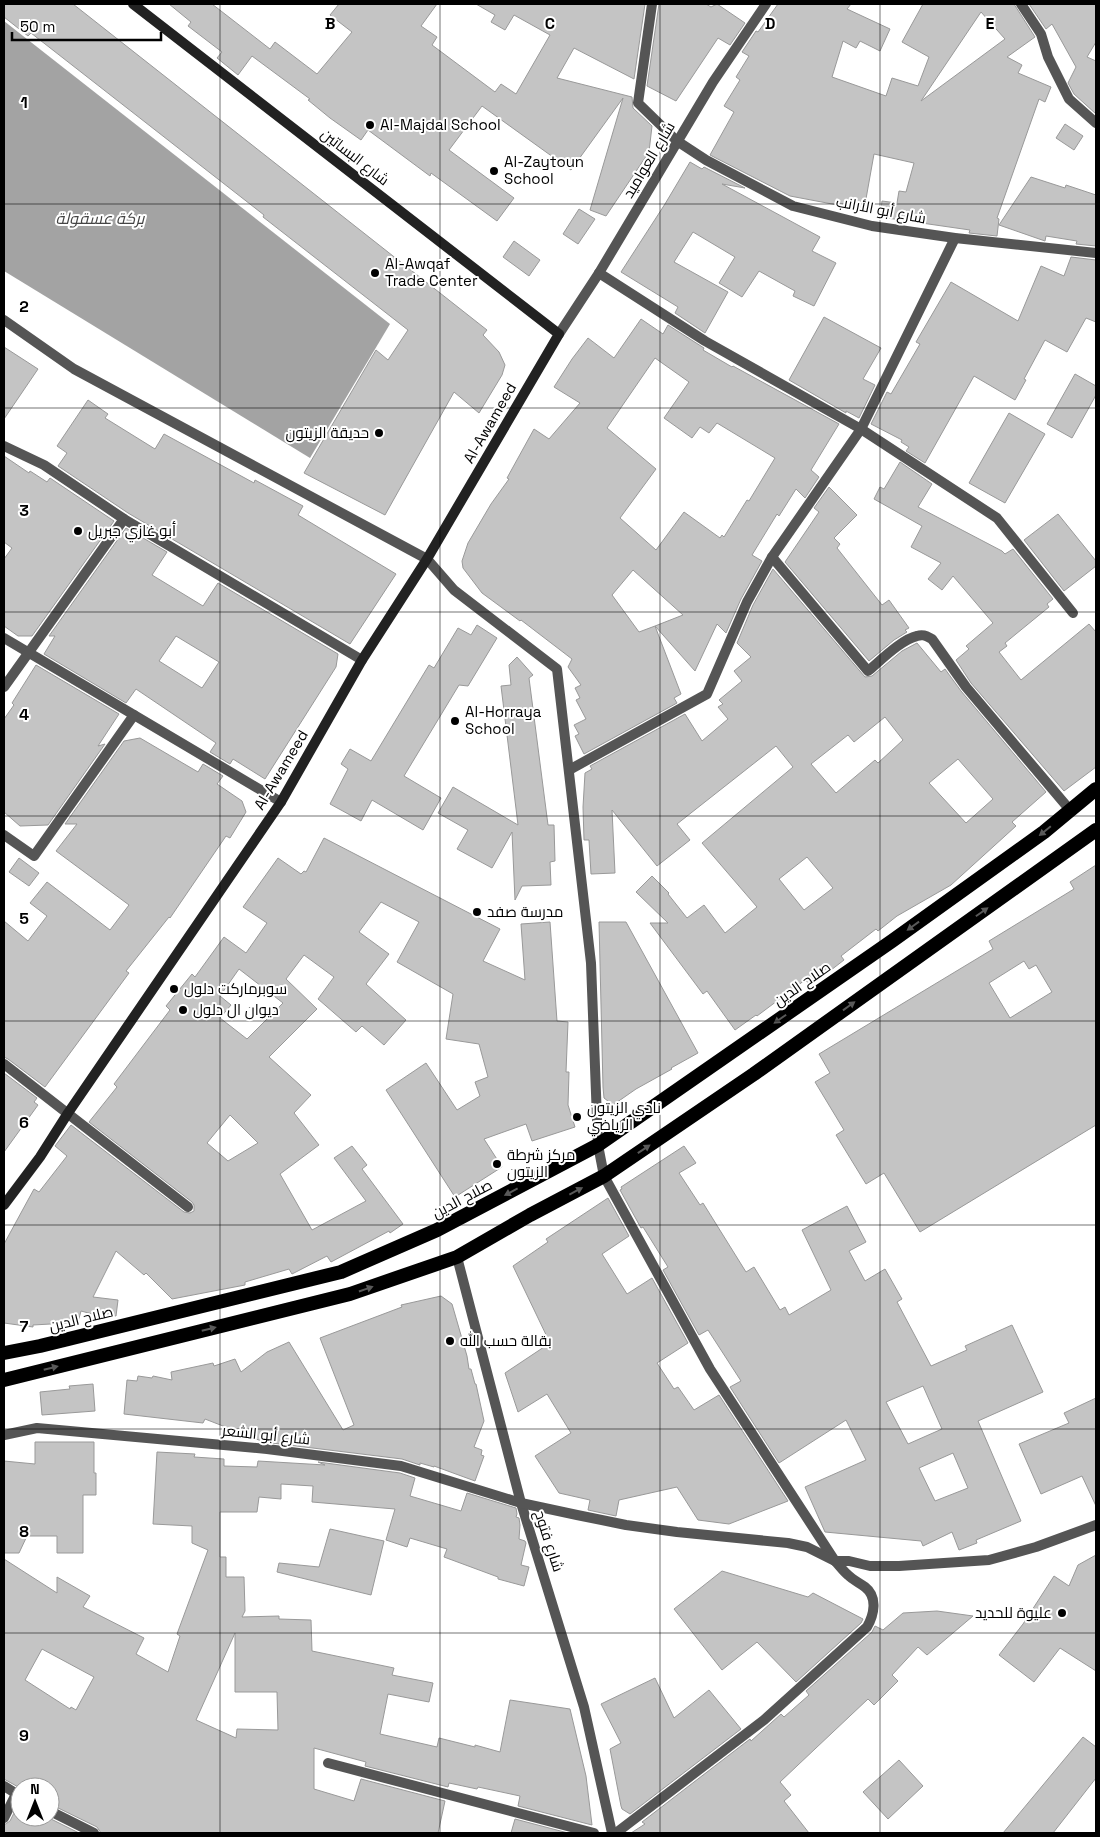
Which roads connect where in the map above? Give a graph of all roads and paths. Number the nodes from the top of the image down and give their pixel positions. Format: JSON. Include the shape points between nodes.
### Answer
{"nodes":[{"id":1,"x":133,"y":4,"type":"edge"},
{"id":2,"x":652,"y":4,"type":"edge"},
{"id":3,"x":766,"y":4,"type":"edge"},
{"id":4,"x":1021,"y":4,"type":"edge"},
{"id":5,"x":1096,"y":123,"type":"edge"},
{"id":6,"x":677,"y":141,"type":"junction"},
{"id":7,"x":955,"y":238,"type":"junction"},
{"id":8,"x":1096,"y":253,"type":"edge"},
{"id":9,"x":599,"y":273,"type":"junction"},
{"id":10,"x":4,"y":320,"type":"edge"},
{"id":11,"x":559,"y":334,"type":"junction"},
{"id":12,"x":861,"y":429,"type":"junction"},
{"id":13,"x":4,"y":446,"type":"edge"},
{"id":14,"x":124,"y":519,"type":"junction"},
{"id":15,"x":772,"y":557,"type":"junction"},
{"id":16,"x":427,"y":559,"type":"junction"},
{"id":17,"x":1073,"y":613,"type":"dead end"},
{"id":18,"x":4,"y":638,"type":"edge"},
{"id":19,"x":27,"y":654,"type":"junction"},
{"id":20,"x":362,"y":660,"type":"junction"},
{"id":21,"x":4,"y":687,"type":"edge"},
{"id":22,"x":134,"y":714,"type":"junction"},
{"id":23,"x":569,"y":770,"type":"junction"},
{"id":24,"x":1096,"y":789,"type":"edge"},
{"id":25,"x":281,"y":802,"type":"junction"},
{"id":26,"x":1070,"y":810,"type":"junction"},
{"id":27,"x":1096,"y":830,"type":"edge"},
{"id":28,"x":4,"y":835,"type":"edge"},
{"id":29,"x":4,"y":1064,"type":"edge"},
{"id":30,"x":68,"y":1113,"type":"junction"},
{"id":31,"x":598,"y":1145,"type":"junction"},
{"id":32,"x":604,"y":1176,"type":"junction"},
{"id":33,"x":4,"y":1205,"type":"edge"},
{"id":34,"x":188,"y":1207,"type":"dead end"},
{"id":35,"x":457,"y":1257,"type":"junction"},
{"id":36,"x":4,"y":1353,"type":"edge"},
{"id":37,"x":4,"y":1380,"type":"edge"},
{"id":38,"x":4,"y":1435,"type":"edge"},
{"id":39,"x":521,"y":1502,"type":"junction"},
{"id":40,"x":1096,"y":1525,"type":"edge"},
{"id":41,"x":835,"y":1560,"type":"junction"},
{"id":42,"x":328,"y":1763,"type":"dead end"},
{"id":43,"x":60,"y":1816,"type":"edge"},
{"id":44,"x":94,"y":1833,"type":"edge"},
{"id":45,"x":594,"y":1833,"type":"edge"},
{"id":46,"x":614,"y":1833,"type":"edge"}],
"edges":[{"from":1,"to":11,"type":"main road","name":"شارع البساتين"},
{"from":2,"to":6,"type":"street","name":"شارع أبو الأرانب","via":[[638,103]]},
{"from":3,"to":6,"type":"street","name":"شارع العواميد"},
{"from":4,"to":5,"type":"street","via":[[1041,34],[1069,99]]},
{"from":6,"to":7,"type":"street","name":"شارع أبو الأرانب","via":[[793,206],[872,226]]},
{"from":6,"to":9,"type":"street","name":"شارع العواميد"},
{"from":7,"to":8,"type":"street","name":"شارع أبو الأرانب"},
{"from":7,"to":12,"type":"street"},
{"from":9,"to":11,"type":"street","name":"شارع العواميد"},
{"from":9,"to":12,"type":"street","via":[[705,341]]},
{"from":10,"to":16,"type":"street","via":[[74,369]]},
{"from":11,"to":16,"type":"main road","name":"Al-Awameed"},
{"from":12,"to":15,"type":"street"},
{"from":12,"to":17,"type":"street","via":[[997,518]]},
{"from":13,"to":14,"type":"street","via":[[44,465]]},
{"from":14,"to":19,"type":"street"},
{"from":14,"to":20,"type":"street"},
{"from":15,"to":23,"type":"street","via":[[747,602],[706,694]]},
{"from":15,"to":26,"type":"street","via":[[868,671],[915,636],[924,635],[932,639],[966,688]]},
{"from":16,"to":20,"type":"main road","name":"Al-Awameed"},
{"from":16,"to":23,"type":"street","via":[[454,590],[557,669]]},
{"from":18,"to":19,"type":"street"},
{"from":19,"to":21,"type":"street"},
{"from":19,"to":22,"type":"street"},
{"from":20,"to":25,"type":"main road","name":"Al-Awameed"},
{"from":22,"to":25,"type":"street"},
{"from":22,"to":28,"type":"street","via":[[34,856]]},
{"from":23,"to":31,"type":"street","via":[[591,963]]},
{"from":24,"to":26,"type":"highway","name":"صلاح الدين"},
{"from":25,"to":30,"type":"main road","name":"Al-Awameed"},
{"from":26,"to":31,"type":"highway","name":"صلاح الدين","one_way":true,"via":[[892,942]]},
{"from":32,"to":27,"type":"highway","one_way":true,"via":[[754,1074]]},
{"from":29,"to":30,"type":"street"},
{"from":30,"to":33,"type":"main road","name":"Al-Awameed"},
{"from":30,"to":34,"type":"street"},
{"from":31,"to":32,"type":"street"},
{"from":31,"to":36,"type":"highway","name":"صلاح الدين","one_way":true,"via":[[438,1230],[340,1272]]},
{"from":35,"to":32,"type":"highway","one_way":true},
{"from":32,"to":41,"type":"street","via":[[710,1369]]},
{"from":37,"to":35,"type":"highway","one_way":true,"via":[[350,1294]]},
{"from":35,"to":39,"type":"street","name":"شارع فتوح"},
{"from":38,"to":39,"type":"street","name":"شارع أبو الشعر","via":[[37,1428],[391,1464]]},
{"from":39,"to":41,"type":"street","name":"شارع أبو الشعر","via":[[626,1525],[788,1543],[807,1547]]},
{"from":39,"to":46,"type":"street","name":"شارع فتوح","via":[[584,1707]]},
{"from":40,"to":41,"type":"street","via":[[989,1560],[870,1566]]},
{"from":41,"to":46,"type":"street","via":[[870,1593],[874,1606],[867,1627],[764,1720]]},
{"from":42,"to":45,"type":"street"},
{"from":43,"to":44,"type":"street"}]}
